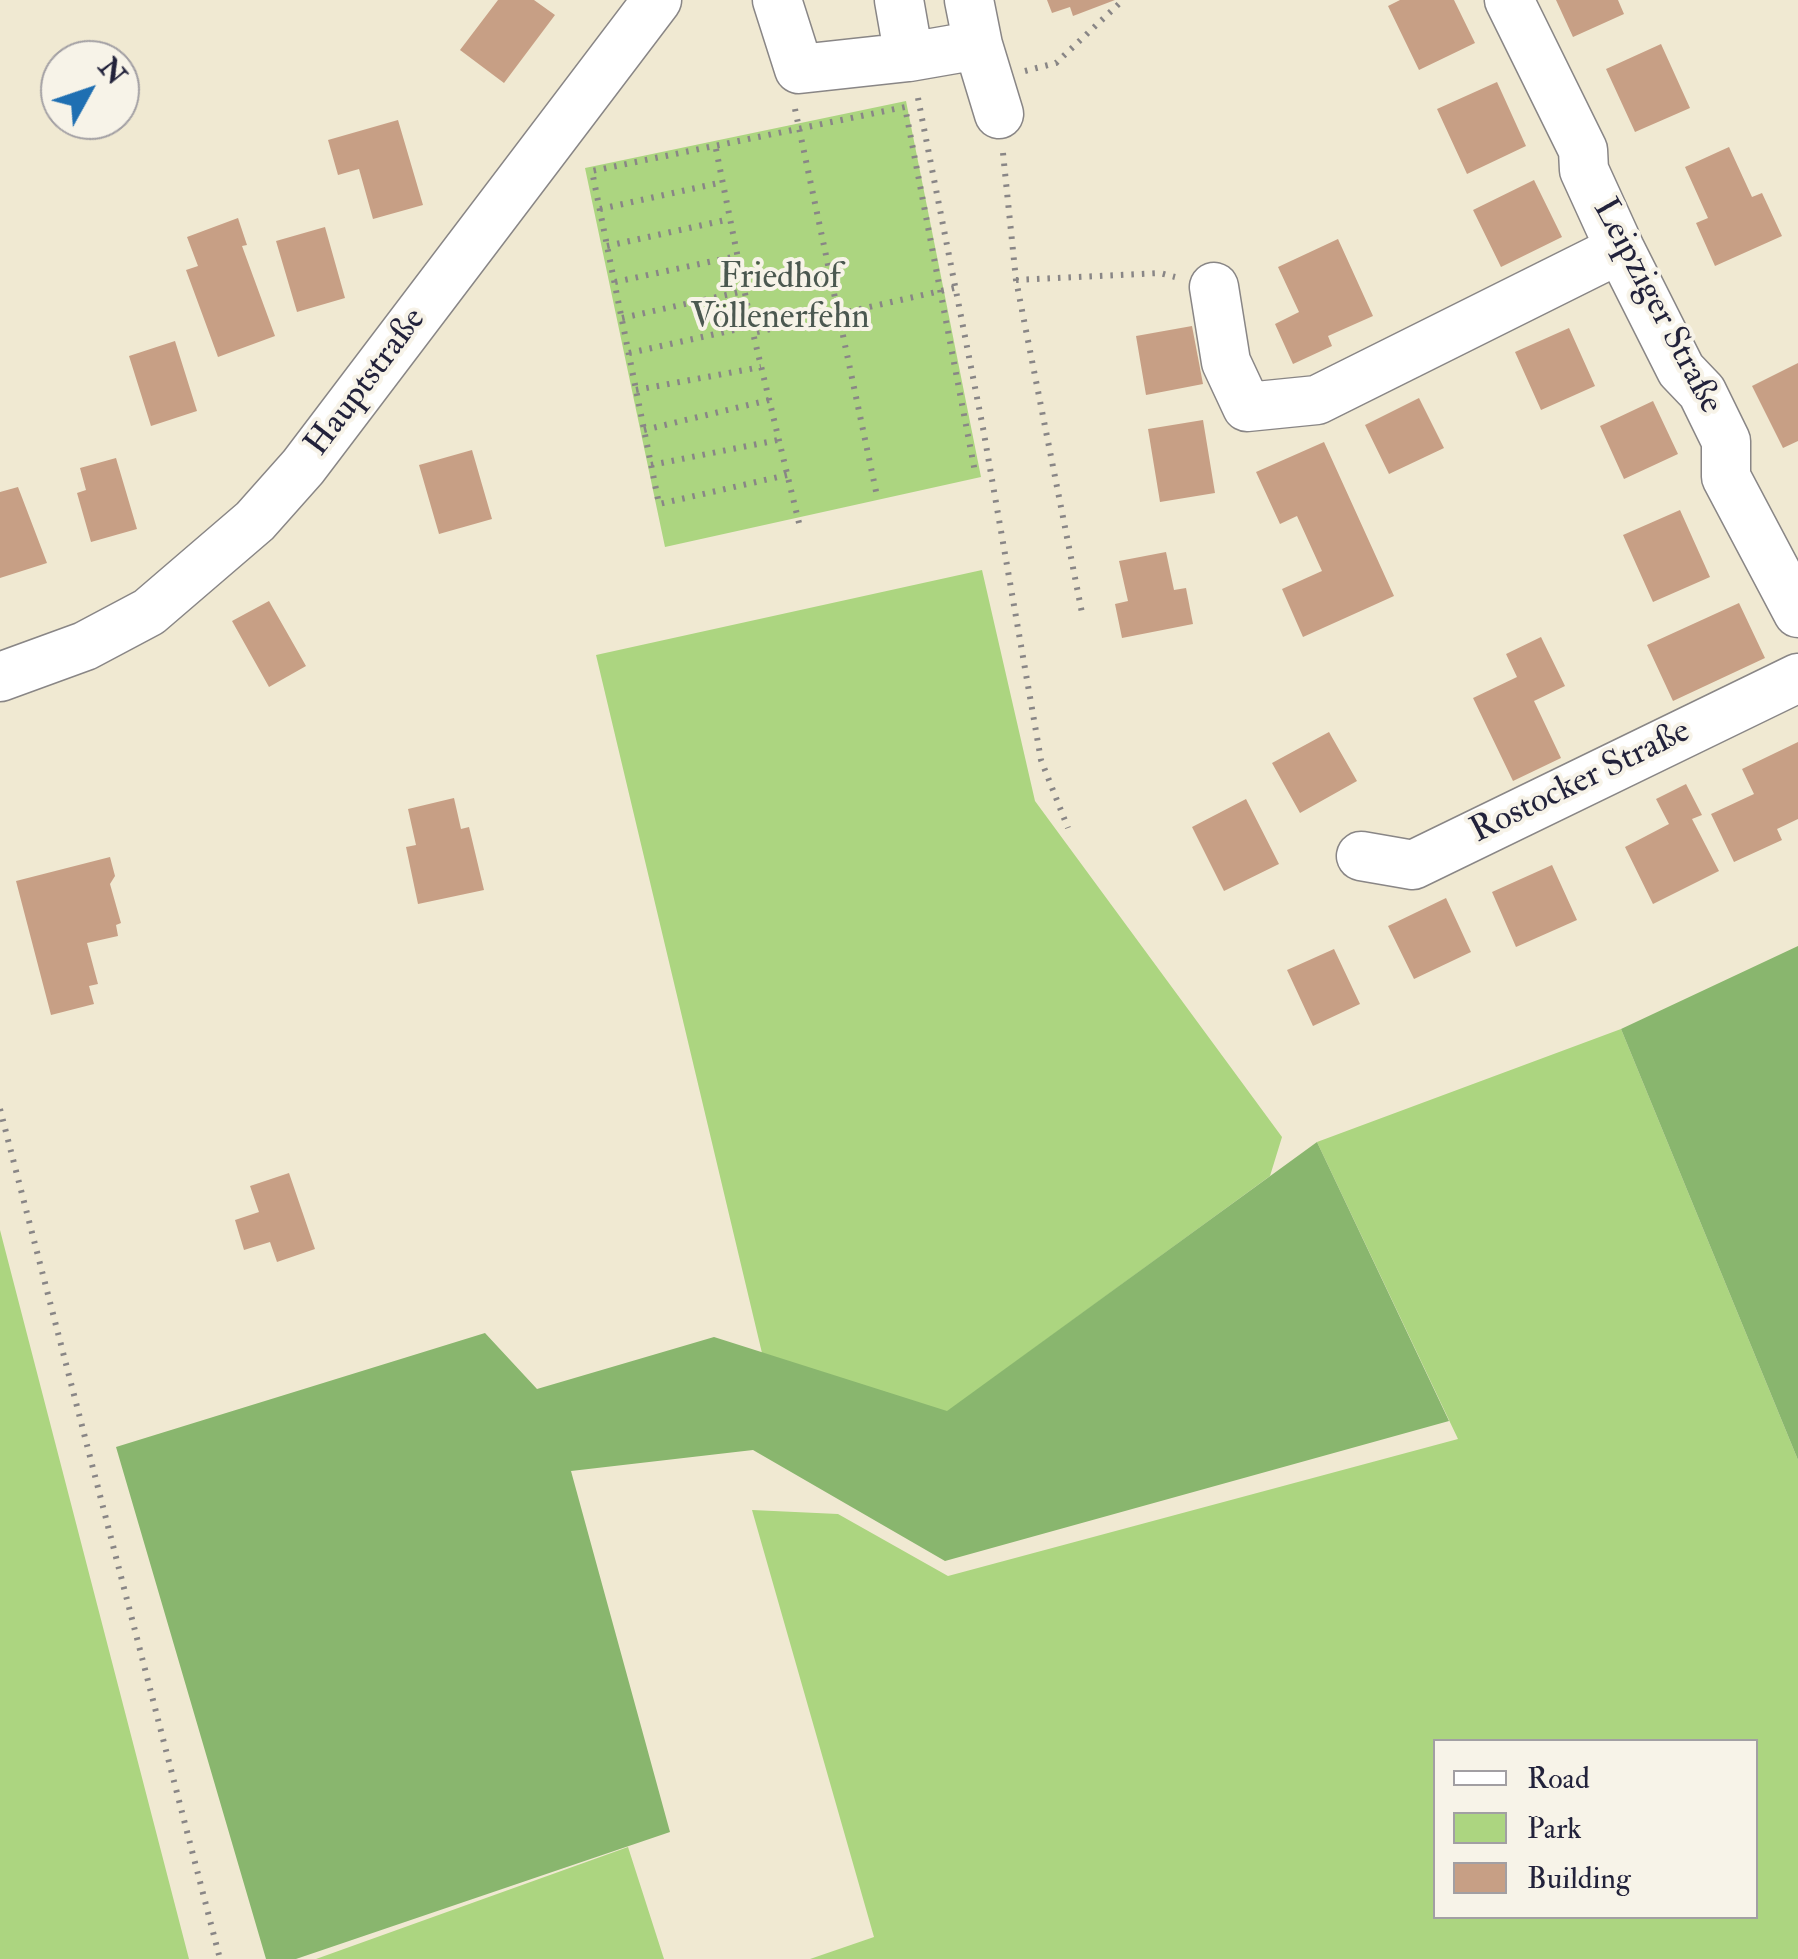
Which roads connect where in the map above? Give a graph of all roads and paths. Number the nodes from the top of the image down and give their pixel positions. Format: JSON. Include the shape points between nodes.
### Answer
{"nodes":[{"id":1,"x":657,"y":0,"type":"edge"},
{"id":2,"x":777,"y":0,"type":"edge"},
{"id":3,"x":899,"y":0,"type":"edge"},
{"id":4,"x":1123,"y":0,"type":"edge"},
{"id":5,"x":1509,"y":0,"type":"edge"},
{"id":6,"x":974,"y":22,"type":"edge"},
{"id":7,"x":909,"y":57,"type":"junction"},
{"id":8,"x":799,"y":69,"type":"junction"},
{"id":9,"x":999,"y":114,"type":"junction"},
{"id":10,"x":799,"y":130,"type":"junction"},
{"id":11,"x":716,"y":149,"type":"junction"},
{"id":12,"x":722,"y":182,"type":"junction"},
{"id":13,"x":600,"y":209,"type":"junction"},
{"id":14,"x":730,"y":219,"type":"junction"},
{"id":15,"x":607,"y":246,"type":"junction"},
{"id":16,"x":1620,"y":249,"type":"junction"},
{"id":17,"x":737,"y":256,"type":"junction"},
{"id":18,"x":1016,"y":280,"type":"junction"},
{"id":19,"x":614,"y":282,"type":"junction"},
{"id":20,"x":1214,"y":287,"type":"joint"},
{"id":21,"x":954,"y":288,"type":"junction"},
{"id":22,"x":940,"y":290,"type":"junction"},
{"id":23,"x":744,"y":291,"type":"junction"},
{"id":24,"x":838,"y":314,"type":"junction"},
{"id":25,"x":622,"y":318,"type":"junction"},
{"id":26,"x":752,"y":330,"type":"junction"},
{"id":27,"x":629,"y":354,"type":"junction"},
{"id":28,"x":761,"y":367,"type":"junction"},
{"id":29,"x":636,"y":390,"type":"junction"},
{"id":30,"x":769,"y":400,"type":"junction"},
{"id":31,"x":644,"y":430,"type":"junction"},
{"id":32,"x":778,"y":440,"type":"junction"},
{"id":33,"x":651,"y":465,"type":"junction"},
{"id":34,"x":975,"y":472,"type":"dead end"},
{"id":35,"x":787,"y":476,"type":"junction"},
{"id":36,"x":878,"y":496,"type":"dead end"},
{"id":37,"x":799,"y":523,"type":"dead end"},
{"id":38,"x":1082,"y":613,"type":"dead end"},
{"id":39,"x":1798,"y":613,"type":"edge"},
{"id":40,"x":0,"y":676,"type":"edge"},
{"id":41,"x":1798,"y":678,"type":"edge"},
{"id":42,"x":1068,"y":828,"type":"dead end"},
{"id":43,"x":1361,"y":856,"type":"dead end"},
{"id":44,"x":0,"y":1109,"type":"edge"},
{"id":45,"x":220,"y":1959,"type":"edge"}],
"edges":[{"from":1,"to":40,"type":"street","name":"Hauptstraße","via":[[255,522],[149,612],[85,646]]},
{"from":2,"to":8,"type":"street"},
{"from":3,"to":7,"type":"street"},
{"from":4,"to":9,"type":"path","via":[[1056,63],[1007,76]]},
{"from":5,"to":16,"type":"street","name":"Leipziger Straße","via":[[1583,150],[1584,170]]},
{"from":6,"to":7,"type":"street"},
{"from":6,"to":9,"type":"street"},
{"from":7,"to":8,"type":"street"},
{"from":7,"to":21,"type":"path"},
{"from":8,"to":10,"type":"path","via":[[792,95]]},
{"from":9,"to":18,"type":"path"},
{"from":10,"to":11,"type":"path"},
{"from":10,"to":22,"type":"path","via":[[905,107]]},
{"from":10,"to":24,"type":"path"},
{"from":11,"to":12,"type":"path"},
{"from":11,"to":13,"type":"path","via":[[592,171]]},
{"from":12,"to":13,"type":"path"},
{"from":12,"to":14,"type":"path"},
{"from":13,"to":15,"type":"path"},
{"from":14,"to":15,"type":"path"},
{"from":14,"to":17,"type":"path"},
{"from":15,"to":19,"type":"path"},
{"from":16,"to":20,"type":"street","via":[[1316,400],[1247,407],[1226,362]]},
{"from":16,"to":39,"type":"street","name":"Leipziger Straße","via":[[1681,370],[1702,392],[1726,441],[1726,477]]},
{"from":17,"to":19,"type":"path"},
{"from":17,"to":23,"type":"path"},
{"from":18,"to":20,"type":"path","via":[[1160,274]]},
{"from":18,"to":38,"type":"path"},
{"from":19,"to":25,"type":"path"},
{"from":21,"to":22,"type":"path"},
{"from":21,"to":42,"type":"path","via":[[1041,760]]},
{"from":22,"to":24,"type":"path"},
{"from":22,"to":34,"type":"path"},
{"from":23,"to":25,"type":"path"},
{"from":23,"to":26,"type":"path"},
{"from":24,"to":26,"type":"path"},
{"from":24,"to":36,"type":"path"},
{"from":25,"to":27,"type":"path"},
{"from":26,"to":27,"type":"path"},
{"from":26,"to":28,"type":"path"},
{"from":27,"to":29,"type":"path"},
{"from":28,"to":29,"type":"path"},
{"from":28,"to":30,"type":"path"},
{"from":29,"to":31,"type":"path"},
{"from":30,"to":31,"type":"path"},
{"from":30,"to":32,"type":"path"},
{"from":31,"to":33,"type":"path"},
{"from":32,"to":33,"type":"path"},
{"from":32,"to":35,"type":"path"},
{"from":33,"to":35,"type":"path","via":[[659,504]]},
{"from":35,"to":37,"type":"path"},
{"from":41,"to":43,"type":"street","name":"Rostocker Straße","via":[[1413,865]]},
{"from":44,"to":45,"type":"path"}]}
